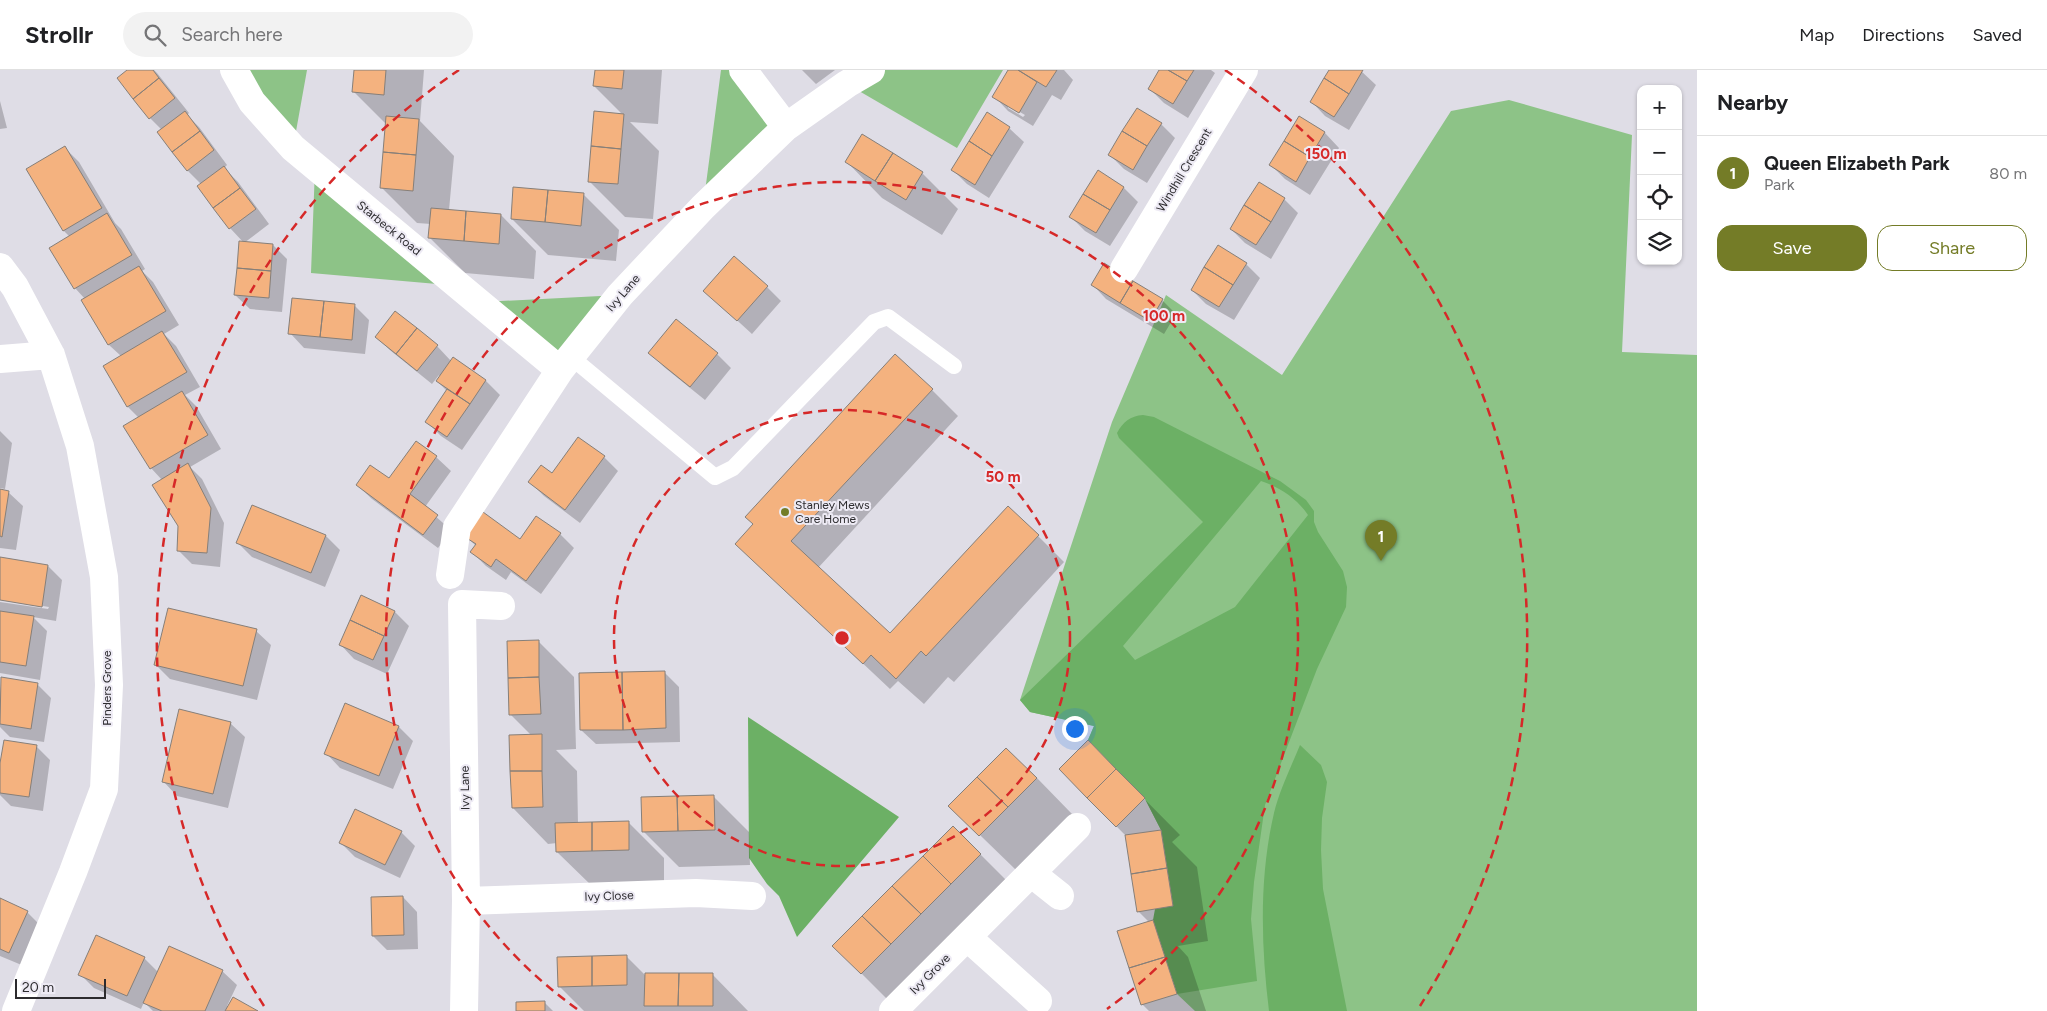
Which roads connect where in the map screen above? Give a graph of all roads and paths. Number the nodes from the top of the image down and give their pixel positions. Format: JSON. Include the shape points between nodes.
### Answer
{"nodes":[{"id":1,"x":234,"y":70,"type":"edge"},
{"id":2,"x":743,"y":70,"type":"edge"},
{"id":3,"x":871,"y":70,"type":"edge"},
{"id":4,"x":1244,"y":70,"type":"edge"},
{"id":5,"x":786,"y":127,"type":"junction"},
{"id":6,"x":0,"y":267,"type":"edge"},
{"id":7,"x":1124,"y":269,"type":"dead end"},
{"id":8,"x":52,"y":355,"type":"junction"},
{"id":9,"x":0,"y":359,"type":"edge"},
{"id":10,"x":566,"y":364,"type":"junction"},
{"id":11,"x":954,"y":366,"type":"dead end"},
{"id":12,"x":450,"y":575,"type":"dead end"},
{"id":13,"x":501,"y":606,"type":"dead end"},
{"id":14,"x":1077,"y":827,"type":"dead end"},
{"id":15,"x":1031,"y":873,"type":"junction"},
{"id":16,"x":752,"y":896,"type":"dead end"},
{"id":17,"x":1060,"y":896,"type":"dead end"},
{"id":18,"x":466,"y":901,"type":"junction"},
{"id":19,"x":967,"y":937,"type":"junction"},
{"id":20,"x":1038,"y":1001,"type":"dead end"},
{"id":21,"x":16,"y":1011,"type":"edge"},
{"id":22,"x":464,"y":1011,"type":"edge"},
{"id":23,"x":893,"y":1011,"type":"edge"}],
"edges":[{"from":1,"to":10,"type":"street","name":"Starbeck Road","via":[[252,102],[294,148]]},
{"from":2,"to":5,"type":"street"},
{"from":3,"to":5,"type":"street","name":"Ivy Lane"},
{"from":4,"to":7,"type":"street","name":"Windhill Crescent"},
{"from":5,"to":10,"type":"street","name":"Ivy Lane","via":[[703,207],[620,295]]},
{"from":6,"to":8,"type":"street","name":"Pinders Grove","via":[[15,286]]},
{"from":8,"to":9,"type":"street"},
{"from":8,"to":21,"type":"street","name":"Pinders Grove","via":[[80,446],[104,577],[109,686],[104,789]]},
{"from":10,"to":11,"type":"lane","via":[[715,477],[733,468],[874,322],[888,316]]},
{"from":10,"to":12,"type":"street","name":"Ivy Lane","via":[[457,527]]},
{"from":13,"to":18,"type":"street","name":"Ivy Lane","via":[[462,604]]},
{"from":14,"to":15,"type":"street","name":"Ivy Grove"},
{"from":15,"to":17,"type":"street"},
{"from":15,"to":19,"type":"street","name":"Ivy Grove"},
{"from":16,"to":18,"type":"street","name":"Ivy Close","via":[[696,893]]},
{"from":18,"to":22,"type":"street","name":"Ivy Lane"},
{"from":19,"to":20,"type":"street"},
{"from":19,"to":23,"type":"street","name":"Ivy Grove"}]}
